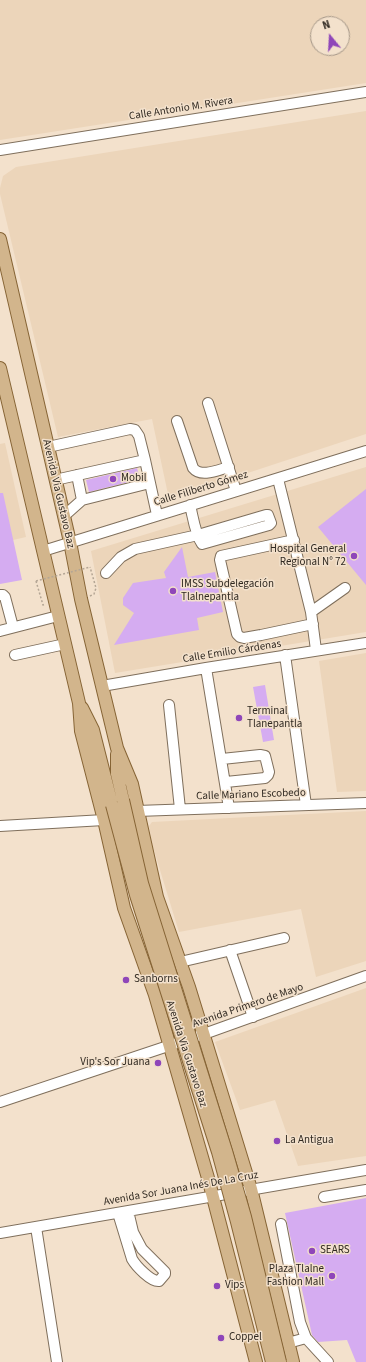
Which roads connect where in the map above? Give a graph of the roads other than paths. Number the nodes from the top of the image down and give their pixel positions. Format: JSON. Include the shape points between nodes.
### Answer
{"nodes":[{"id":1,"x":366,"y":92,"type":"edge"},
{"id":2,"x":0,"y":150,"type":"edge"},
{"id":3,"x":0,"y":239,"type":"edge"},
{"id":4,"x":0,"y":368,"type":"edge"},
{"id":5,"x":208,"y":403,"type":"dead end"},
{"id":6,"x":177,"y":421,"type":"dead end"},
{"id":7,"x":48,"y":447,"type":"junction"},
{"id":8,"x":366,"y":451,"type":"edge"},
{"id":9,"x":145,"y":460,"type":"junction"},
{"id":10,"x":229,"y":467,"type":"junction"},
{"id":11,"x":77,"y":475,"type":"junction"},
{"id":12,"x":278,"y":479,"type":"junction"},
{"id":13,"x":55,"y":480,"type":"junction"},
{"id":14,"x":150,"y":483,"type":"junction"},
{"id":15,"x":236,"y":491,"type":"junction"},
{"id":16,"x":82,"y":500,"type":"junction"},
{"id":17,"x":190,"y":505,"type":"junction"},
{"id":18,"x":157,"y":515,"type":"junction"},
{"id":19,"x":64,"y":516,"type":"junction"},
{"id":20,"x":198,"y":535,"type":"junction"},
{"id":21,"x":294,"y":540,"type":"junction"},
{"id":22,"x":70,"y":542,"type":"junction"},
{"id":23,"x":42,"y":550,"type":"junction"},
{"id":24,"x":106,"y":573,"type":"dead end"},
{"id":25,"x":345,"y":588,"type":"dead end"},
{"id":26,"x":0,"y":595,"type":"edge"},
{"id":27,"x":311,"y":612,"type":"junction"},
{"id":28,"x":58,"y":616,"type":"junction"},
{"id":29,"x":313,"y":624,"type":"junction"},
{"id":30,"x":13,"y":627,"type":"junction"},
{"id":31,"x":0,"y":631,"type":"edge"},
{"id":32,"x":366,"y":643,"type":"edge"},
{"id":33,"x":65,"y":644,"type":"junction"},
{"id":34,"x":316,"y":650,"type":"junction"},
{"id":35,"x":15,"y":655,"type":"dead end"},
{"id":36,"x":285,"y":655,"type":"junction"},
{"id":37,"x":206,"y":668,"type":"junction"},
{"id":38,"x":102,"y":686,"type":"junction"},
{"id":39,"x":79,"y":703,"type":"junction"},
{"id":40,"x":169,"y":705,"type":"dead end"},
{"id":41,"x":117,"y":748,"type":"junction"},
{"id":42,"x":222,"y":759,"type":"junction"},
{"id":43,"x":226,"y":782,"type":"junction"},
{"id":44,"x":118,"y":802,"type":"junction"},
{"id":45,"x":366,"y":803,"type":"edge"},
{"id":46,"x":306,"y":805,"type":"junction"},
{"id":47,"x":230,"y":808,"type":"junction"},
{"id":48,"x":180,"y":809,"type":"junction"},
{"id":49,"x":137,"y":811,"type":"junction"},
{"id":50,"x":104,"y":820,"type":"junction"},
{"id":51,"x":0,"y":826,"type":"edge"},
{"id":52,"x":284,"y":938,"type":"dead end"},
{"id":53,"x":230,"y":950,"type":"junction"},
{"id":54,"x":180,"y":962,"type":"junction"},
{"id":55,"x":366,"y":976,"type":"edge"},
{"id":56,"x":189,"y":988,"type":"junction"},
{"id":57,"x":155,"y":995,"type":"junction"},
{"id":58,"x":253,"y":1017,"type":"junction"},
{"id":59,"x":204,"y":1034,"type":"junction"},
{"id":60,"x":170,"y":1045,"type":"junction"},
{"id":61,"x":0,"y":1102,"type":"edge"},
{"id":62,"x":366,"y":1170,"type":"edge"},
{"id":63,"x":250,"y":1189,"type":"junction"},
{"id":64,"x":366,"y":1190,"type":"edge"},
{"id":65,"x":214,"y":1196,"type":"junction"},
{"id":66,"x":324,"y":1196,"type":"dead end"},
{"id":67,"x":123,"y":1212,"type":"junction"},
{"id":68,"x":281,"y":1224,"type":"dead end"},
{"id":69,"x":36,"y":1227,"type":"junction"},
{"id":70,"x":0,"y":1233,"type":"edge"},
{"id":71,"x":137,"y":1241,"type":"junction"},
{"id":72,"x":127,"y":1245,"type":"junction"},
{"id":73,"x":306,"y":1338,"type":"junction"},
{"id":74,"x":288,"y":1343,"type":"junction"},
{"id":75,"x":57,"y":1362,"type":"edge"},
{"id":76,"x":256,"y":1362,"type":"edge"},
{"id":77,"x":272,"y":1362,"type":"edge"},
{"id":78,"x":280,"y":1362,"type":"edge"},
{"id":79,"x":293,"y":1362,"type":"edge"},
{"id":80,"x":328,"y":1362,"type":"edge"}],
"edges":[{"from":1,"to":2,"type":"street","name":"Calle Antonio M. Rivera"},
{"from":3,"to":7,"type":"main road","name":"Avenida Via Gustavo Baz"},
{"from":4,"to":23,"type":"main road","name":"Avenida Via Gustavo Baz"},
{"from":5,"to":10,"type":"street"},
{"from":6,"to":10,"type":"street","via":[[193,468],[197,472],[202,474]]},
{"from":7,"to":9,"type":"street","via":[[130,429],[136,430],[139,436]]},
{"from":7,"to":13,"type":"main road","name":"Avenida Via Gustavo Baz"},
{"from":8,"to":12,"type":"street","name":"Calle Filiberto Gómez"},
{"from":9,"to":11,"type":"street"},
{"from":9,"to":14,"type":"street"},
{"from":10,"to":15,"type":"street"},
{"from":11,"to":13,"type":"street"},
{"from":11,"to":16,"type":"street"},
{"from":12,"to":15,"type":"street","name":"Calle Filiberto Gómez"},
{"from":12,"to":21,"type":"street"},
{"from":13,"to":19,"type":"main road","name":"Avenida Via Gustavo Baz"},
{"from":14,"to":16,"type":"street"},
{"from":14,"to":18,"type":"street"},
{"from":15,"to":17,"type":"street","name":"Calle Filiberto Gómez"},
{"from":16,"to":19,"type":"street"},
{"from":17,"to":18,"type":"street","name":"Calle Filiberto Gómez"},
{"from":17,"to":20,"type":"street"},
{"from":18,"to":22,"type":"street","name":"Calle Filiberto Gómez"},
{"from":19,"to":22,"type":"main road","name":"Avenida Via Gustavo Baz"},
{"from":20,"to":20,"type":"street","via":[[204,544],[269,525],[270,522],[266,515]]},
{"from":20,"to":24,"type":"street","via":[[135,549],[121,557]]},
{"from":21,"to":27,"type":"street"},
{"from":21,"to":29,"type":"street","via":[[222,556],[220,560],[237,634],[240,637]]},
{"from":22,"to":23,"type":"street","name":"Calle Filiberto Gómez"},
{"from":22,"to":38,"type":"main road","name":"Avenida Via Gustavo Baz"},
{"from":23,"to":28,"type":"main road","name":"Avenida Via Gustavo Baz"},
{"from":25,"to":27,"type":"street"},
{"from":26,"to":30,"type":"street","via":[[5,597]]},
{"from":27,"to":29,"type":"street"},
{"from":28,"to":30,"type":"street"},
{"from":28,"to":33,"type":"main road","name":"Avenida Via Gustavo Baz"},
{"from":29,"to":34,"type":"street"},
{"from":30,"to":31,"type":"street"},
{"from":32,"to":34,"type":"street","name":"Calle Emilio Cárdenas"},
{"from":33,"to":35,"type":"street"},
{"from":33,"to":39,"type":"main road","name":"Avenida Via Gustavo Baz"},
{"from":34,"to":36,"type":"street","name":"Calle Emilio Cárdenas"},
{"from":36,"to":37,"type":"street","name":"Calle Emilio Cárdenas"},
{"from":36,"to":46,"type":"street"},
{"from":37,"to":38,"type":"street","name":"Calle Emilio Cárdenas"},
{"from":37,"to":42,"type":"street"},
{"from":38,"to":41,"type":"main road","name":"Avenida Via Gustavo Baz"},
{"from":39,"to":44,"type":"main road","name":"Avenida Via Gustavo Baz","via":[[93,730]]},
{"from":39,"to":50,"type":"main road","name":"Avenida Via Gustavo Baz","via":[[81,731]]},
{"from":40,"to":48,"type":"street"},
{"from":41,"to":44,"type":"main road","name":"Avenida Via Gustavo Baz"},
{"from":41,"to":49,"type":"main road","name":"Avenida Via Gustavo Baz","via":[[132,784]]},
{"from":42,"to":43,"type":"street"},
{"from":42,"to":43,"type":"street","via":[[265,756],[269,772],[265,778]]},
{"from":43,"to":47,"type":"street"},
{"from":44,"to":77,"type":"main road","name":"Avenida Via Gustavo Baz","bridge":true,"via":[[136,894],[218,1152]]},
{"from":44,"to":78,"type":"main road","name":"Avenida Via Gustavo Baz","bridge":true,"via":[[226,1151],[245,1217]]},
{"from":45,"to":46,"type":"street","name":"Calle Mariano Escobedo"},
{"from":46,"to":47,"type":"street","name":"Calle Mariano Escobedo"},
{"from":47,"to":48,"type":"street","name":"Calle Mariano Escobedo"},
{"from":48,"to":49,"type":"street","name":"Calle Mariano Escobedo"},
{"from":49,"to":54,"type":"main road","name":"Avenida Via Gustavo Baz","via":[[157,897]]},
{"from":50,"to":51,"type":"street"},
{"from":50,"to":57,"type":"main road","name":"Avenida Via Gustavo Baz","via":[[124,908]]},
{"from":52,"to":53,"type":"street"},
{"from":53,"to":54,"type":"street"},
{"from":53,"to":58,"type":"street"},
{"from":54,"to":56,"type":"main road","name":"Avenida Via Gustavo Baz"},
{"from":55,"to":58,"type":"street","name":"Avenida Primero de Mayo"},
{"from":56,"to":57,"type":"main road","via":[[170,1001],[159,1000]]},
{"from":56,"to":59,"type":"main road","name":"Avenida Via Gustavo Baz"},
{"from":57,"to":60,"type":"main road","name":"Avenida Via Gustavo Baz"},
{"from":58,"to":59,"type":"street","name":"Avenida Primero de Mayo"},
{"from":59,"to":60,"type":"street","name":"Avenida Primero de Mayo"},
{"from":59,"to":63,"type":"main road","name":"Avenida Via Gustavo Baz"},
{"from":60,"to":61,"type":"street","name":"Avenida Primero de Mayo"},
{"from":60,"to":65,"type":"main road","name":"Avenida Via Gustavo Baz"},
{"from":62,"to":63,"type":"street","name":"Avenida Sor Juana Inés De La Cruz"},
{"from":63,"to":65,"type":"street","name":"Avenida Sor Juana Inés De La Cruz"},
{"from":63,"to":74,"type":"main road","name":"Avenida Via Gustavo Baz"},
{"from":64,"to":66,"type":"street"},
{"from":65,"to":67,"type":"street","name":"Avenida Sor Juana Inés De La Cruz"},
{"from":65,"to":76,"type":"main road","name":"Avenida Via Gustavo Baz"},
{"from":67,"to":69,"type":"street","name":"Avenida Sor Juana Inés De La Cruz"},
{"from":67,"to":71,"type":"street"},
{"from":67,"to":72,"type":"street"},
{"from":68,"to":73,"type":"street","via":[[300,1322]]},
{"from":69,"to":70,"type":"street","name":"Avenida Sor Juana Inés De La Cruz"},
{"from":69,"to":75,"type":"street"},
{"from":71,"to":72,"type":"street"},
{"from":71,"to":72,"type":"street","via":[[165,1272],[159,1281],[154,1281],[136,1266]]},
{"from":73,"to":74,"type":"street"},
{"from":73,"to":80,"type":"street"},
{"from":74,"to":79,"type":"main road","name":"Avenida Via Gustavo Baz"}]}
